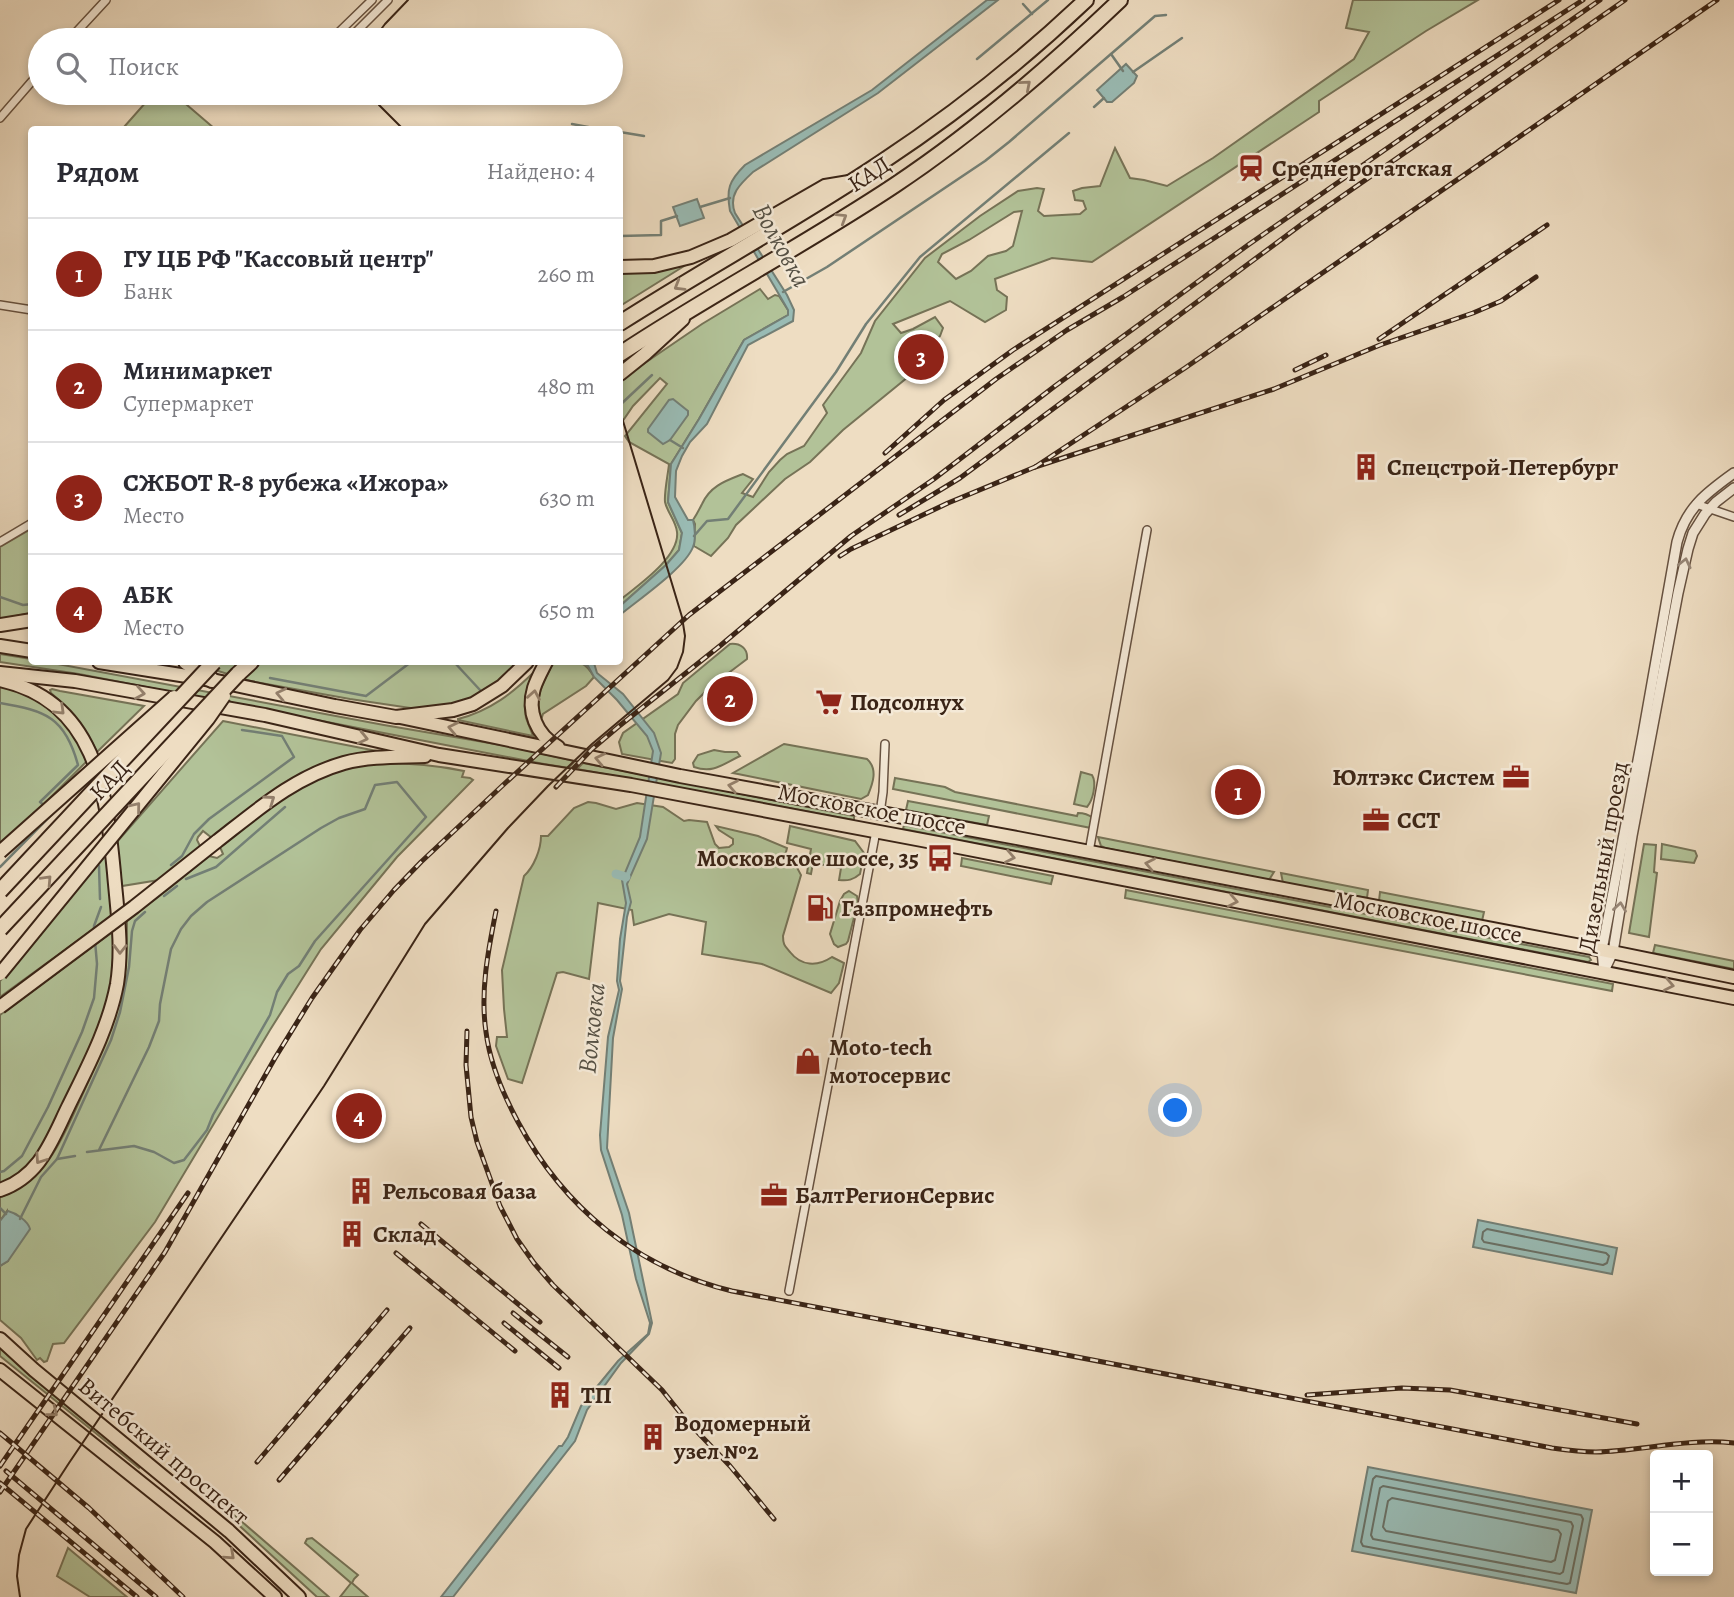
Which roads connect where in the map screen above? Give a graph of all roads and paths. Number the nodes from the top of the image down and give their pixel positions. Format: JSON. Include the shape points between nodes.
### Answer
{"nodes":[{"id":1,"x":106,"y":0,"type":"edge"},
{"id":2,"x":372,"y":0,"type":"edge"},
{"id":3,"x":388,"y":0,"type":"edge"},
{"id":4,"x":1086,"y":0,"type":"edge"},
{"id":5,"x":1120,"y":0,"type":"edge"},
{"id":6,"x":80,"y":28,"type":"edge"},
{"id":7,"x":343,"y":28,"type":"edge"},
{"id":8,"x":360,"y":28,"type":"edge"},
{"id":9,"x":28,"y":86,"type":"edge"},
{"id":10,"x":0,"y":118,"type":"edge"},
{"id":11,"x":734,"y":246,"type":"junction"},
{"id":12,"x":623,"y":267,"type":"edge"},
{"id":13,"x":0,"y":305,"type":"edge"},
{"id":14,"x":695,"y":308,"type":"junction"},
{"id":15,"x":28,"y":309,"type":"edge"},
{"id":16,"x":623,"y":321,"type":"edge"},
{"id":17,"x":623,"y":352,"type":"edge"},
{"id":18,"x":623,"y":372,"type":"edge"},
{"id":19,"x":1734,"y":473,"type":"edge"},
{"id":20,"x":1734,"y":488,"type":"edge"},
{"id":21,"x":1696,"y":503,"type":"junction"},
{"id":22,"x":1709,"y":509,"type":"junction"},
{"id":23,"x":1734,"y":517,"type":"edge"},
{"id":24,"x":28,"y":525,"type":"edge"},
{"id":25,"x":1147,"y":530,"type":"dead end"},
{"id":26,"x":0,"y":542,"type":"edge"},
{"id":27,"x":28,"y":621,"type":"edge"},
{"id":28,"x":0,"y":625,"type":"edge"},
{"id":29,"x":0,"y":646,"type":"edge"},
{"id":30,"x":28,"y":650,"type":"edge"},
{"id":31,"x":118,"y":665,"type":"edge"},
{"id":32,"x":190,"y":665,"type":"edge"},
{"id":33,"x":211,"y":665,"type":"edge"},
{"id":34,"x":211,"y":665,"type":"edge"},
{"id":35,"x":248,"y":665,"type":"edge"},
{"id":36,"x":524,"y":665,"type":"edge"},
{"id":37,"x":545,"y":665,"type":"edge"},
{"id":38,"x":0,"y":673,"type":"edge"},
{"id":39,"x":239,"y":674,"type":"junction"},
{"id":40,"x":0,"y":680,"type":"edge"},
{"id":41,"x":212,"y":680,"type":"junction"},
{"id":42,"x":396,"y":717,"type":"junction"},
{"id":43,"x":885,"y":744,"type":"dead end"},
{"id":44,"x":567,"y":752,"type":"junction"},
{"id":45,"x":439,"y":755,"type":"junction"},
{"id":46,"x":880,"y":813,"type":"junction"},
{"id":47,"x":876,"y":831,"type":"junction"},
{"id":48,"x":0,"y":852,"type":"edge"},
{"id":49,"x":1089,"y":852,"type":"junction"},
{"id":50,"x":0,"y":891,"type":"edge"},
{"id":51,"x":0,"y":929,"type":"edge"},
{"id":52,"x":1607,"y":951,"type":"junction"},
{"id":53,"x":1604,"y":973,"type":"junction"},
{"id":54,"x":0,"y":974,"type":"edge"},
{"id":55,"x":1734,"y":977,"type":"edge"},
{"id":56,"x":1734,"y":998,"type":"edge"},
{"id":57,"x":0,"y":1007,"type":"edge"},
{"id":58,"x":0,"y":1190,"type":"edge"},
{"id":59,"x":789,"y":1291,"type":"dead end"},
{"id":60,"x":0,"y":1339,"type":"edge"},
{"id":61,"x":0,"y":1370,"type":"edge"},
{"id":62,"x":275,"y":1597,"type":"edge"},
{"id":63,"x":299,"y":1597,"type":"edge"}],
"edges":[{"from":1,"to":6,"type":"street"},
{"from":2,"to":7,"type":"street"},
{"from":3,"to":8,"type":"street"},
{"from":4,"to":11,"type":"highway","name":"КАД","via":[[914,140],[850,182]]},
{"from":14,"to":5,"type":"highway","name":"КАД","one_way":true,"via":[[894,186],[984,121]]},
{"from":9,"to":10,"type":"street"},
{"from":11,"to":12,"type":"main road","via":[[654,266]]},
{"from":11,"to":16,"type":"highway","name":"КАД","one_way":true},
{"from":13,"to":15,"type":"street"},
{"from":14,"to":17,"type":"highway","name":"КАД"},
{"from":14,"to":18,"type":"main road"},
{"from":19,"to":21,"type":"street","name":"Дизельный проезд"},
{"from":20,"to":22,"type":"street","name":"Дизельный проезд"},
{"from":21,"to":22,"type":"street"},
{"from":21,"to":52,"type":"street","name":"Дизельный проезд","via":[[1682,526],[1675,551]]},
{"from":22,"to":23,"type":"street"},
{"from":52,"to":22,"type":"street","name":"Дизельный проезд","one_way":true,"via":[[1678,593],[1690,541]]},
{"from":24,"to":26,"type":"street"},
{"from":25,"to":49,"type":"street"},
{"from":27,"to":28,"type":"main road"},
{"from":29,"to":30,"type":"main road"},
{"from":31,"to":41,"type":"main road","name":"Московское шоссе"},
{"from":32,"to":41,"type":"highway"},
{"from":33,"to":48,"type":"main road","bridge":true},
{"from":34,"to":50,"type":"highway","name":"КАД","bridge":true},
{"from":35,"to":39,"type":"highway","name":"КАД"},
{"from":36,"to":42,"type":"main road","via":[[473,704]]},
{"from":44,"to":37,"type":"main road","one_way":true,"via":[[545,738],[534,719],[534,688]]},
{"from":38,"to":45,"type":"main road","name":"Московское шоссе","one_way":true,"via":[[75,681],[265,715]]},
{"from":51,"to":39,"type":"highway","name":"КАД","one_way":true,"bridge":true},
{"from":54,"to":39,"type":"main road","one_way":true,"bridge":true,"via":[[208,719]]},
{"from":40,"to":58,"type":"main road","one_way":true,"via":[[32,689],[60,709],[82,735],[98,773],[110,831],[120,937],[109,1016],[90,1062],[42,1158],[25,1177]]},
{"from":42,"to":41,"type":"main road","name":"Московское шоссе","one_way":true},
{"from":44,"to":42,"type":"main road","name":"Московское шоссе","one_way":true},
{"from":43,"to":46,"type":"street"},
{"from":46,"to":44,"type":"main road","name":"Московское шоссе","one_way":true},
{"from":45,"to":47,"type":"main road","name":"Московское шоссе"},
{"from":57,"to":45,"type":"main road","one_way":true,"bridge":true,"via":[[304,778],[346,762]]},
{"from":46,"to":47,"type":"main road"},
{"from":46,"to":49,"type":"main road","name":"Московское шоссе"},
{"from":47,"to":53,"type":"main road","name":"Московское шоссе","one_way":true},
{"from":47,"to":59,"type":"street"},
{"from":52,"to":49,"type":"main road","name":"Московское шоссе","one_way":true},
{"from":52,"to":53,"type":"street","name":"Дизельный проезд"},
{"from":52,"to":55,"type":"main road","name":"Московское шоссе"},
{"from":53,"to":56,"type":"main road","name":"Московское шоссе","one_way":true},
{"from":60,"to":63,"type":"main road","name":"Витебский проспект","via":[[229,1531]]},
{"from":61,"to":62,"type":"main road","name":"Витебский проспект","one_way":true,"via":[[215,1542]]}]}
